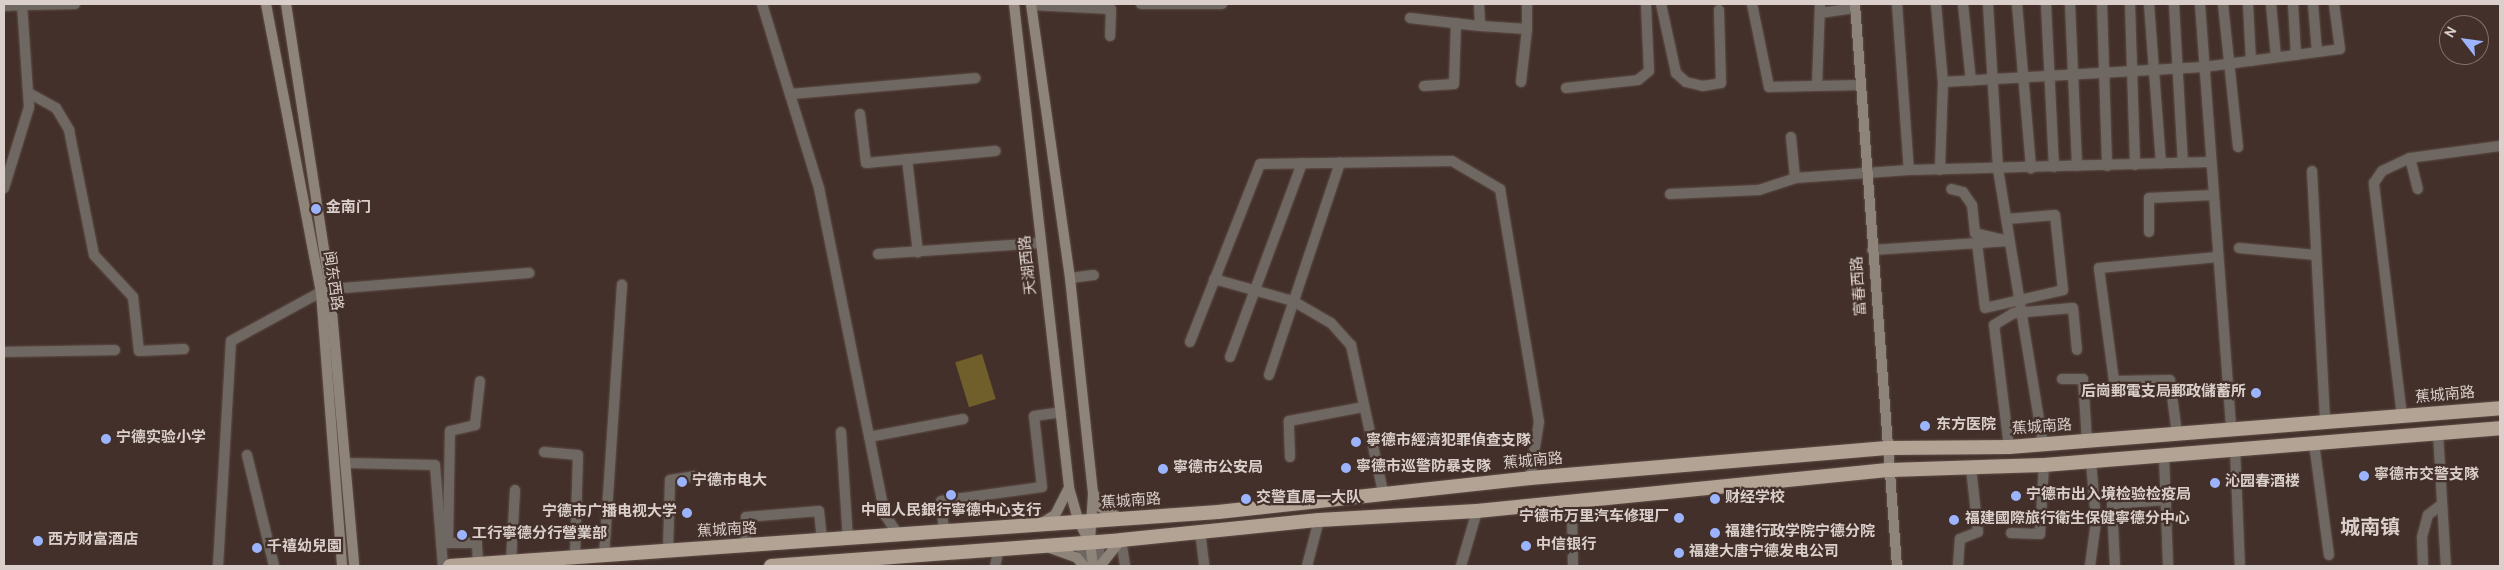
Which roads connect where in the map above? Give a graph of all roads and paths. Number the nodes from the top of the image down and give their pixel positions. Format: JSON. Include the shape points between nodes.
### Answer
{"nodes":[{"id":1,"x":75,"y":4,"type":"edge"},
{"id":2,"x":266,"y":4,"type":"edge"},
{"id":3,"x":286,"y":4,"type":"edge"},
{"id":4,"x":762,"y":4,"type":"edge"},
{"id":5,"x":1014,"y":4,"type":"edge"},
{"id":6,"x":1031,"y":4,"type":"edge"},
{"id":7,"x":1141,"y":4,"type":"edge"},
{"id":8,"x":1222,"y":4,"type":"edge"},
{"id":9,"x":1480,"y":4,"type":"edge"},
{"id":10,"x":1527,"y":4,"type":"edge"},
{"id":11,"x":1646,"y":4,"type":"edge"},
{"id":12,"x":1661,"y":4,"type":"edge"},
{"id":13,"x":1752,"y":4,"type":"edge"},
{"id":14,"x":1898,"y":4,"type":"edge"},
{"id":15,"x":1936,"y":4,"type":"edge"},
{"id":16,"x":1963,"y":4,"type":"edge"},
{"id":17,"x":1988,"y":4,"type":"edge"},
{"id":18,"x":2017,"y":4,"type":"edge"},
{"id":19,"x":2046,"y":4,"type":"edge"},
{"id":20,"x":2070,"y":4,"type":"edge"},
{"id":21,"x":2102,"y":4,"type":"edge"},
{"id":22,"x":2130,"y":4,"type":"edge"},
{"id":23,"x":2149,"y":4,"type":"edge"},
{"id":24,"x":2174,"y":4,"type":"edge"},
{"id":25,"x":2200,"y":4,"type":"edge"},
{"id":26,"x":2223,"y":4,"type":"edge"},
{"id":27,"x":2248,"y":4,"type":"edge"},
{"id":28,"x":2271,"y":4,"type":"edge"},
{"id":29,"x":2293,"y":4,"type":"edge"},
{"id":30,"x":2313,"y":4,"type":"edge"},
{"id":31,"x":2334,"y":4,"type":"edge"},
{"id":32,"x":22,"y":5,"type":"junction"},
{"id":33,"x":4,"y":6,"type":"edge"},
{"id":34,"x":1855,"y":6,"type":"edge"},
{"id":35,"x":1820,"y":9,"type":"edge"},
{"id":36,"x":1719,"y":10,"type":"dead end"},
{"id":37,"x":1410,"y":18,"type":"dead end"},
{"id":38,"x":1456,"y":23,"type":"junction"},
{"id":39,"x":1480,"y":26,"type":"junction"},
{"id":40,"x":1527,"y":29,"type":"junction"},
{"id":41,"x":1110,"y":36,"type":"dead end"},
{"id":42,"x":2318,"y":52,"type":"junction"},
{"id":43,"x":2296,"y":55,"type":"junction"},
{"id":44,"x":2276,"y":58,"type":"junction"},
{"id":45,"x":2251,"y":61,"type":"junction"},
{"id":46,"x":2229,"y":63,"type":"junction"},
{"id":47,"x":2204,"y":67,"type":"junction"},
{"id":48,"x":2177,"y":68,"type":"junction"},
{"id":49,"x":2155,"y":70,"type":"junction"},
{"id":50,"x":2132,"y":71,"type":"junction"},
{"id":51,"x":2104,"y":73,"type":"junction"},
{"id":52,"x":2073,"y":75,"type":"junction"},
{"id":53,"x":2050,"y":77,"type":"junction"},
{"id":54,"x":976,"y":78,"type":"dead end"},
{"id":55,"x":2023,"y":78,"type":"junction"},
{"id":56,"x":1993,"y":80,"type":"junction"},
{"id":57,"x":1971,"y":81,"type":"junction"},
{"id":58,"x":1521,"y":82,"type":"dead end"},
{"id":59,"x":1943,"y":82,"type":"junction"},
{"id":60,"x":1861,"y":85,"type":"junction"},
{"id":61,"x":1424,"y":86,"type":"dead end"},
{"id":62,"x":1817,"y":86,"type":"junction"},
{"id":63,"x":1566,"y":88,"type":"dead end"},
{"id":64,"x":29,"y":93,"type":"junction"},
{"id":65,"x":790,"y":94,"type":"junction"},
{"id":66,"x":860,"y":114,"type":"dead end"},
{"id":67,"x":1791,"y":137,"type":"dead end"},
{"id":68,"x":2500,"y":146,"type":"edge"},
{"id":69,"x":2238,"y":147,"type":"dead end"},
{"id":70,"x":995,"y":151,"type":"dead end"},
{"id":71,"x":2410,"y":158,"type":"junction"},
{"id":72,"x":908,"y":159,"type":"junction"},
{"id":73,"x":2210,"y":162,"type":"junction"},
{"id":74,"x":1302,"y":163,"type":"junction"},
{"id":75,"x":1340,"y":163,"type":"junction"},
{"id":76,"x":2183,"y":163,"type":"junction"},
{"id":77,"x":2161,"y":164,"type":"junction"},
{"id":78,"x":2135,"y":165,"type":"junction"},
{"id":79,"x":2077,"y":166,"type":"junction"},
{"id":80,"x":2107,"y":166,"type":"junction"},
{"id":81,"x":2054,"y":167,"type":"junction"},
{"id":82,"x":2031,"y":168,"type":"junction"},
{"id":83,"x":1998,"y":169,"type":"junction"},
{"id":84,"x":1909,"y":170,"type":"junction"},
{"id":85,"x":1940,"y":170,"type":"junction"},
{"id":86,"x":2312,"y":171,"type":"dead end"},
{"id":87,"x":1867,"y":173,"type":"junction"},
{"id":88,"x":1795,"y":178,"type":"junction"},
{"id":89,"x":4,"y":188,"type":"edge"},
{"id":90,"x":1951,"y":189,"type":"dead end"},
{"id":91,"x":2418,"y":189,"type":"dead end"},
{"id":92,"x":1670,"y":194,"type":"dead end"},
{"id":93,"x":2212,"y":195,"type":"junction"},
{"id":94,"x":2006,"y":219,"type":"junction"},
{"id":95,"x":2149,"y":232,"type":"dead end"},
{"id":96,"x":2009,"y":241,"type":"junction"},
{"id":97,"x":1042,"y":243,"type":"junction"},
{"id":98,"x":1977,"y":243,"type":"junction"},
{"id":99,"x":2238,"y":248,"type":"dead end"},
{"id":100,"x":1872,"y":250,"type":"junction"},
{"id":101,"x":918,"y":252,"type":"junction"},
{"id":102,"x":878,"y":254,"type":"dead end"},
{"id":103,"x":2316,"y":255,"type":"junction"},
{"id":104,"x":2217,"y":256,"type":"junction"},
{"id":105,"x":529,"y":273,"type":"dead end"},
{"id":106,"x":1094,"y":275,"type":"dead end"},
{"id":107,"x":1070,"y":278,"type":"junction"},
{"id":108,"x":1214,"y":279,"type":"junction"},
{"id":109,"x":622,"y":285,"type":"dead end"},
{"id":110,"x":1254,"y":288,"type":"junction"},
{"id":111,"x":326,"y":290,"type":"junction"},
{"id":112,"x":2020,"y":300,"type":"junction"},
{"id":113,"x":1293,"y":301,"type":"junction"},
{"id":114,"x":2022,"y":313,"type":"junction"},
{"id":115,"x":1190,"y":342,"type":"dead end"},
{"id":116,"x":184,"y":349,"type":"dead end"},
{"id":117,"x":115,"y":350,"type":"dead end"},
{"id":118,"x":2077,"y":350,"type":"dead end"},
{"id":119,"x":4,"y":352,"type":"edge"},
{"id":120,"x":1230,"y":357,"type":"dead end"},
{"id":121,"x":1269,"y":375,"type":"dead end"},
{"id":122,"x":2062,"y":379,"type":"dead end"},
{"id":123,"x":480,"y":381,"type":"dead end"},
{"id":124,"x":1363,"y":408,"type":"junction"},
{"id":125,"x":2500,"y":408,"type":"edge"},
{"id":126,"x":1061,"y":412,"type":"junction"},
{"id":127,"x":2402,"y":416,"type":"junction"},
{"id":128,"x":963,"y":420,"type":"dead end"},
{"id":129,"x":2325,"y":422,"type":"junction"},
{"id":130,"x":2500,"y":428,"type":"edge"},
{"id":131,"x":2231,"y":430,"type":"junction"},
{"id":132,"x":841,"y":432,"type":"dead end"},
{"id":133,"x":2438,"y":433,"type":"junction"},
{"id":134,"x":2177,"y":434,"type":"junction"},
{"id":135,"x":869,"y":438,"type":"junction"},
{"id":136,"x":2087,"y":441,"type":"junction"},
{"id":137,"x":2314,"y":443,"type":"junction"},
{"id":138,"x":2043,"y":445,"type":"junction"},
{"id":139,"x":1887,"y":448,"type":"junction"},
{"id":140,"x":2009,"y":448,"type":"junction"},
{"id":141,"x":2235,"y":449,"type":"junction"},
{"id":142,"x":544,"y":452,"type":"dead end"},
{"id":143,"x":247,"y":455,"type":"dead end"},
{"id":144,"x":2164,"y":455,"type":"junction"},
{"id":145,"x":1290,"y":457,"type":"dead end"},
{"id":146,"x":2091,"y":461,"type":"junction"},
{"id":147,"x":347,"y":463,"type":"junction"},
{"id":148,"x":2044,"y":465,"type":"junction"},
{"id":149,"x":1971,"y":468,"type":"junction"},
{"id":150,"x":1890,"y":470,"type":"junction"},
{"id":151,"x":696,"y":476,"type":"dead end"},
{"id":152,"x":1530,"y":478,"type":"junction"},
{"id":153,"x":1069,"y":488,"type":"junction"},
{"id":154,"x":515,"y":490,"type":"dead end"},
{"id":155,"x":1383,"y":492,"type":"junction"},
{"id":156,"x":1093,"y":494,"type":"junction"},
{"id":157,"x":2166,"y":500,"type":"junction"},
{"id":158,"x":1552,"y":504,"type":"junction"},
{"id":159,"x":2442,"y":504,"type":"junction"},
{"id":160,"x":1477,"y":511,"type":"junction"},
{"id":161,"x":1132,"y":518,"type":"junction"},
{"id":162,"x":1319,"y":520,"type":"junction"},
{"id":163,"x":1085,"y":522,"type":"junction"},
{"id":164,"x":1037,"y":526,"type":"junction"},
{"id":165,"x":1200,"y":532,"type":"junction"},
{"id":166,"x":944,"y":533,"type":"junction"},
{"id":167,"x":2011,"y":533,"type":"dead end"},
{"id":168,"x":899,"y":536,"type":"junction"},
{"id":169,"x":848,"y":539,"type":"junction"},
{"id":170,"x":1121,"y":540,"type":"junction"},
{"id":171,"x":822,"y":541,"type":"junction"},
{"id":172,"x":1090,"y":542,"type":"junction"},
{"id":173,"x":746,"y":546,"type":"junction"},
{"id":174,"x":1042,"y":546,"type":"junction"},
{"id":175,"x":999,"y":549,"type":"junction"},
{"id":176,"x":668,"y":551,"type":"junction"},
{"id":177,"x":2329,"y":555,"type":"dead end"},
{"id":178,"x":604,"y":556,"type":"junction"},
{"id":179,"x":575,"y":558,"type":"junction"},
{"id":180,"x":916,"y":561,"type":"edge"},
{"id":181,"x":511,"y":562,"type":"junction"},
{"id":182,"x":478,"y":564,"type":"junction"},
{"id":183,"x":2423,"y":564,"type":"dead end"},
{"id":184,"x":820,"y":565,"type":"edge"},
{"id":185,"x":218,"y":566,"type":"edge"},
{"id":186,"x":274,"y":566,"type":"edge"},
{"id":187,"x":342,"y":566,"type":"edge"},
{"id":188,"x":354,"y":566,"type":"edge"},
{"id":189,"x":443,"y":566,"type":"edge"},
{"id":190,"x":450,"y":566,"type":"edge"},
{"id":191,"x":772,"y":566,"type":"edge"},
{"id":192,"x":995,"y":566,"type":"edge"},
{"id":193,"x":1092,"y":566,"type":"edge"},
{"id":194,"x":1125,"y":566,"type":"edge"},
{"id":195,"x":1204,"y":566,"type":"edge"},
{"id":196,"x":1307,"y":566,"type":"edge"},
{"id":197,"x":1461,"y":566,"type":"edge"},
{"id":198,"x":1573,"y":566,"type":"edge"},
{"id":199,"x":1897,"y":566,"type":"edge"},
{"id":200,"x":1958,"y":566,"type":"edge"},
{"id":201,"x":2090,"y":566,"type":"edge"},
{"id":202,"x":2115,"y":566,"type":"edge"},
{"id":203,"x":2168,"y":566,"type":"edge"},
{"id":204,"x":2240,"y":566,"type":"edge"},
{"id":205,"x":2446,"y":566,"type":"edge"}],
"edges":[{"from":1,"to":32,"type":"street"},
{"from":2,"to":111,"type":"main road","name":"闽东西路"},
{"from":3,"to":111,"type":"main road","name":"闽东西路"},
{"from":4,"to":65,"type":"street"},
{"from":5,"to":97,"type":"main road","name":"天湖西路"},
{"from":6,"to":41,"type":"street","via":[[1111,8]]},
{"from":6,"to":107,"type":"main road"},
{"from":7,"to":8,"type":"street"},
{"from":9,"to":39,"type":"street"},
{"from":10,"to":40,"type":"street"},
{"from":11,"to":63,"type":"street","via":[[1649,71],[1638,80]]},
{"from":12,"to":36,"type":"street","via":[[1676,73],[1686,82],[1703,86],[1721,82]]},
{"from":13,"to":62,"type":"street","via":[[1769,87]]},
{"from":14,"to":84,"type":"street"},
{"from":15,"to":59,"type":"street"},
{"from":16,"to":57,"type":"street"},
{"from":17,"to":56,"type":"street"},
{"from":18,"to":55,"type":"street"},
{"from":19,"to":53,"type":"street"},
{"from":20,"to":52,"type":"street"},
{"from":21,"to":51,"type":"street"},
{"from":22,"to":50,"type":"street"},
{"from":23,"to":49,"type":"street"},
{"from":24,"to":48,"type":"street"},
{"from":25,"to":47,"type":"street"},
{"from":26,"to":46,"type":"street"},
{"from":27,"to":45,"type":"street"},
{"from":28,"to":44,"type":"street"},
{"from":29,"to":43,"type":"street"},
{"from":30,"to":42,"type":"street"},
{"from":31,"to":42,"type":"street","via":[[2340,49]]},
{"from":32,"to":33,"type":"street"},
{"from":32,"to":64,"type":"street"},
{"from":34,"to":35,"type":"street"},
{"from":34,"to":60,"type":"main road","name":"富春西路"},
{"from":35,"to":62,"type":"street"},
{"from":37,"to":38,"type":"street"},
{"from":38,"to":39,"type":"street"},
{"from":38,"to":61,"type":"street","via":[[1454,84]]},
{"from":39,"to":40,"type":"street"},
{"from":40,"to":58,"type":"street"},
{"from":42,"to":43,"type":"street"},
{"from":43,"to":44,"type":"street"},
{"from":44,"to":45,"type":"street"},
{"from":45,"to":46,"type":"street"},
{"from":46,"to":47,"type":"street"},
{"from":46,"to":69,"type":"street"},
{"from":47,"to":48,"type":"street"},
{"from":47,"to":73,"type":"street"},
{"from":48,"to":49,"type":"street"},
{"from":48,"to":76,"type":"street"},
{"from":49,"to":50,"type":"street"},
{"from":49,"to":77,"type":"street"},
{"from":50,"to":51,"type":"street"},
{"from":50,"to":78,"type":"street"},
{"from":51,"to":52,"type":"street"},
{"from":51,"to":80,"type":"street"},
{"from":52,"to":53,"type":"street"},
{"from":52,"to":79,"type":"street"},
{"from":53,"to":55,"type":"street"},
{"from":53,"to":81,"type":"street"},
{"from":54,"to":65,"type":"street"},
{"from":55,"to":56,"type":"street"},
{"from":55,"to":82,"type":"street"},
{"from":56,"to":57,"type":"street"},
{"from":56,"to":83,"type":"street"},
{"from":57,"to":59,"type":"street"},
{"from":59,"to":85,"type":"street"},
{"from":60,"to":62,"type":"street"},
{"from":60,"to":87,"type":"main road","name":"富春西路"},
{"from":64,"to":89,"type":"street","via":[[30,107]]},
{"from":64,"to":116,"type":"street","via":[[56,108],[69,130],[94,255],[133,297],[139,351]]},
{"from":65,"to":135,"type":"street","via":[[819,188]]},
{"from":66,"to":72,"type":"street","via":[[866,164]]},
{"from":67,"to":88,"type":"street"},
{"from":68,"to":71,"type":"street"},
{"from":70,"to":72,"type":"street"},
{"from":71,"to":91,"type":"street"},
{"from":71,"to":127,"type":"street","via":[[2382,170],[2374,183]]},
{"from":72,"to":101,"type":"street"},
{"from":73,"to":76,"type":"street"},
{"from":73,"to":93,"type":"street"},
{"from":74,"to":75,"type":"street"},
{"from":74,"to":108,"type":"street","via":[[1260,164]]},
{"from":74,"to":110,"type":"street"},
{"from":75,"to":113,"type":"street"},
{"from":75,"to":152,"type":"street","via":[[1452,162],[1500,189],[1539,422]]},
{"from":76,"to":77,"type":"street"},
{"from":77,"to":78,"type":"street"},
{"from":78,"to":80,"type":"street"},
{"from":79,"to":80,"type":"street"},
{"from":79,"to":81,"type":"street"},
{"from":81,"to":82,"type":"street"},
{"from":82,"to":83,"type":"street"},
{"from":83,"to":85,"type":"street"},
{"from":83,"to":94,"type":"street"},
{"from":84,"to":85,"type":"street"},
{"from":84,"to":87,"type":"street"},
{"from":86,"to":103,"type":"street"},
{"from":87,"to":88,"type":"street"},
{"from":87,"to":100,"type":"main road","name":"富春西路"},
{"from":88,"to":92,"type":"street","via":[[1760,190]]},
{"from":90,"to":96,"type":"street","via":[[1963,192],[1972,205],[1975,234]]},
{"from":93,"to":95,"type":"street","via":[[2148,198]]},
{"from":93,"to":104,"type":"street"},
{"from":94,"to":96,"type":"street"},
{"from":94,"to":112,"type":"street","via":[[2055,215],[2063,290]]},
{"from":96,"to":98,"type":"street"},
{"from":96,"to":112,"type":"street"},
{"from":97,"to":101,"type":"street"},
{"from":97,"to":126,"type":"main road","name":"天湖西路"},
{"from":98,"to":100,"type":"street"},
{"from":98,"to":112,"type":"street","via":[[1985,308]]},
{"from":99,"to":103,"type":"street"},
{"from":100,"to":139,"type":"main road","name":"富春西路"},
{"from":101,"to":102,"type":"street"},
{"from":103,"to":129,"type":"street"},
{"from":104,"to":131,"type":"street"},
{"from":104,"to":134,"type":"street","via":[[2099,268],[2114,382],[2170,380]]},
{"from":105,"to":111,"type":"street"},
{"from":106,"to":107,"type":"street"},
{"from":107,"to":156,"type":"main road"},
{"from":108,"to":110,"type":"street"},
{"from":108,"to":115,"type":"street"},
{"from":109,"to":178,"type":"street"},
{"from":110,"to":113,"type":"street"},
{"from":110,"to":120,"type":"street"},
{"from":111,"to":147,"type":"main road","name":"闽东西路"},
{"from":111,"to":185,"type":"street","via":[[231,341]]},
{"from":111,"to":187,"type":"main road","name":"闽东西路"},
{"from":112,"to":114,"type":"street"},
{"from":113,"to":121,"type":"street"},
{"from":113,"to":124,"type":"street","via":[[1331,323],[1350,345]]},
{"from":114,"to":118,"type":"street","via":[[2073,308]]},
{"from":114,"to":138,"type":"street"},
{"from":114,"to":140,"type":"street","via":[[2014,313],[1994,325]]},
{"from":117,"to":119,"type":"street"},
{"from":122,"to":136,"type":"street","via":[[2083,379]]},
{"from":123,"to":182,"type":"street","via":[[475,425],[450,431],[448,534],[448,543],[477,543]]},
{"from":124,"to":145,"type":"street","via":[[1289,421]]},
{"from":124,"to":155,"type":"street"},
{"from":125,"to":127,"type":"highway","name":"蕉城南路"},
{"from":126,"to":153,"type":"main road","name":"天湖西路"},
{"from":126,"to":166,"type":"street","via":[[1034,416],[1042,487],[941,502]]},
{"from":127,"to":129,"type":"highway","name":"蕉城南路"},
{"from":128,"to":135,"type":"street"},
{"from":129,"to":131,"type":"highway","name":"蕉城南路"},
{"from":130,"to":133,"type":"highway"},
{"from":131,"to":134,"type":"highway","name":"蕉城南路"},
{"from":132,"to":169,"type":"street"},
{"from":133,"to":137,"type":"highway"},
{"from":133,"to":159,"type":"street"},
{"from":134,"to":136,"type":"highway","name":"蕉城南路"},
{"from":135,"to":168,"type":"street","via":[[884,515]]},
{"from":136,"to":138,"type":"highway","name":"蕉城南路"},
{"from":137,"to":141,"type":"highway"},
{"from":137,"to":177,"type":"street"},
{"from":138,"to":140,"type":"highway","name":"蕉城南路"},
{"from":139,"to":140,"type":"highway","name":"蕉城南路"},
{"from":139,"to":150,"type":"main road","name":"富春西路"},
{"from":139,"to":152,"type":"highway","name":"蕉城南路"},
{"from":141,"to":144,"type":"highway"},
{"from":141,"to":204,"type":"street"},
{"from":142,"to":179,"type":"street","via":[[578,455]]},
{"from":143,"to":186,"type":"street"},
{"from":144,"to":146,"type":"highway"},
{"from":144,"to":157,"type":"street"},
{"from":146,"to":148,"type":"highway"},
{"from":146,"to":201,"type":"street","via":[[2096,521]]},
{"from":147,"to":188,"type":"main road","name":"闽东西路"},
{"from":147,"to":189,"type":"street","via":[[435,465]]},
{"from":148,"to":149,"type":"highway"},
{"from":148,"to":167,"type":"street","via":[[2040,534]]},
{"from":149,"to":150,"type":"highway"},
{"from":149,"to":200,"type":"street","via":[[1978,532],[1960,539]]},
{"from":150,"to":158,"type":"highway"},
{"from":150,"to":199,"type":"main road","name":"富春西路"},
{"from":151,"to":176,"type":"street","via":[[670,480]]},
{"from":152,"to":155,"type":"highway","name":"蕉城南路"},
{"from":153,"to":163,"type":"main road","name":"天湖西路"},
{"from":153,"to":164,"type":"main road","via":[[1055,515]]},
{"from":154,"to":181,"type":"street"},
{"from":155,"to":161,"type":"highway","name":"蕉城南路"},
{"from":156,"to":161,"type":"main road","via":[[1100,507],[1110,515]]},
{"from":156,"to":163,"type":"main road"},
{"from":157,"to":202,"type":"street","via":[[2112,504]]},
{"from":157,"to":203,"type":"street"},
{"from":158,"to":160,"type":"highway"},
{"from":158,"to":198,"type":"street","via":[[1572,518]]},
{"from":159,"to":183,"type":"street","via":[[2428,515],[2422,536]]},
{"from":159,"to":205,"type":"street"},
{"from":160,"to":162,"type":"highway"},
{"from":160,"to":197,"type":"street"},
{"from":161,"to":163,"type":"highway","name":"蕉城南路"},
{"from":162,"to":165,"type":"highway"},
{"from":162,"to":196,"type":"street"},
{"from":163,"to":164,"type":"highway","name":"蕉城南路"},
{"from":163,"to":172,"type":"main road","name":"天湖西路"},
{"from":164,"to":166,"type":"highway","name":"蕉城南路"},
{"from":165,"to":170,"type":"highway"},
{"from":165,"to":195,"type":"street"},
{"from":166,"to":168,"type":"highway","name":"蕉城南路"},
{"from":168,"to":169,"type":"highway","name":"蕉城南路"},
{"from":169,"to":171,"type":"highway","name":"蕉城南路"},
{"from":170,"to":172,"type":"highway"},
{"from":170,"to":193,"type":"main road"},
{"from":170,"to":194,"type":"street"},
{"from":171,"to":173,"type":"highway","name":"蕉城南路"},
{"from":171,"to":173,"type":"street","via":[[819,510],[746,517]]},
{"from":172,"to":174,"type":"highway"},
{"from":172,"to":193,"type":"street"},
{"from":172,"to":193,"type":"street"},
{"from":173,"to":176,"type":"highway","name":"蕉城南路"},
{"from":174,"to":175,"type":"highway"},
{"from":174,"to":193,"type":"main road","via":[[1062,551]]},
{"from":175,"to":180,"type":"highway"},
{"from":175,"to":192,"type":"street"},
{"from":176,"to":178,"type":"highway","name":"蕉城南路"},
{"from":178,"to":179,"type":"highway","name":"蕉城南路"},
{"from":179,"to":181,"type":"highway","name":"蕉城南路"},
{"from":180,"to":184,"type":"highway"},
{"from":181,"to":182,"type":"highway","name":"蕉城南路"},
{"from":182,"to":190,"type":"highway","name":"蕉城南路"},
{"from":184,"to":191,"type":"highway"}]}
